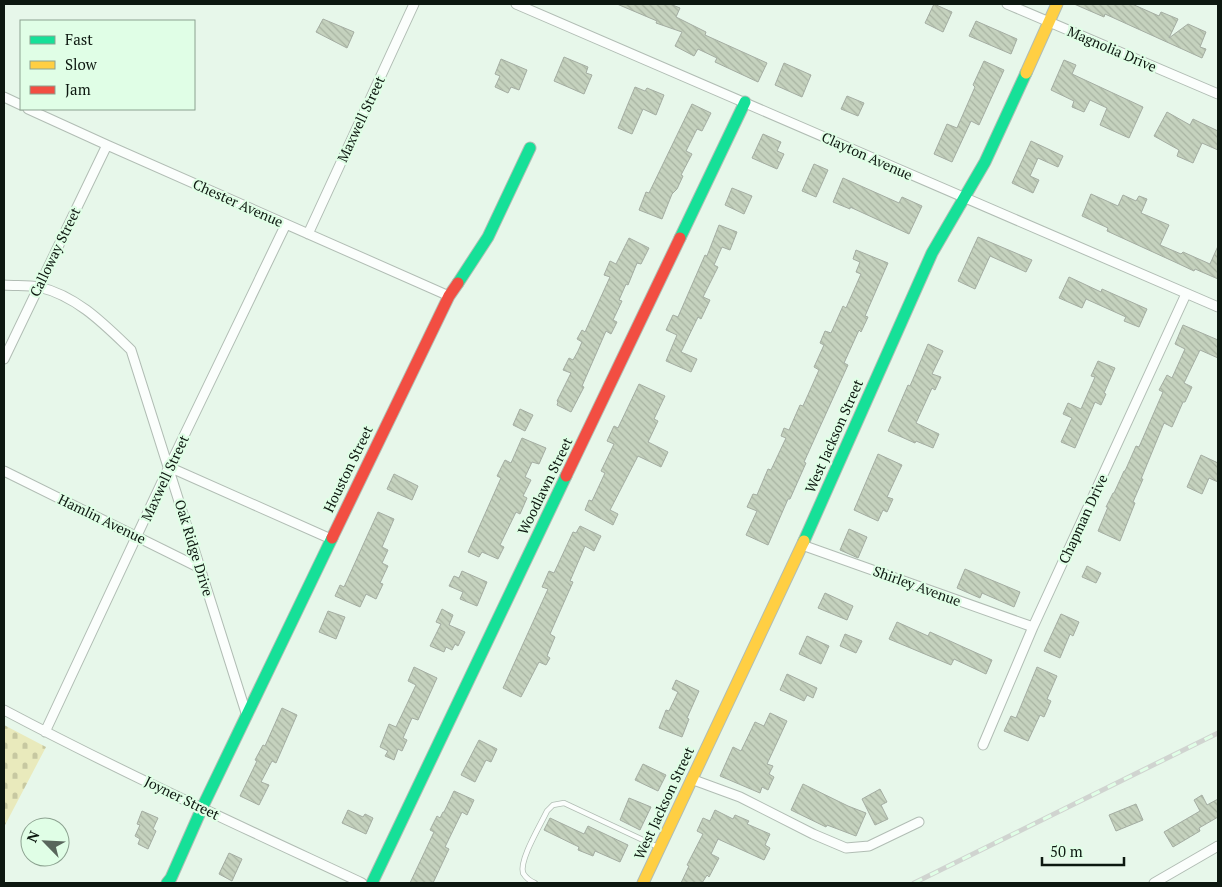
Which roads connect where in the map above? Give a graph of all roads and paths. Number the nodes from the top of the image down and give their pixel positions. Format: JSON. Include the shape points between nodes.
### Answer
{"nodes":[{"id":1,"x":414,"y":4,"type":"edge"},
{"id":2,"x":516,"y":4,"type":"edge"},
{"id":3,"x":1006,"y":4,"type":"edge"},
{"id":4,"x":1057,"y":4,"type":"edge"},
{"id":5,"x":1049,"y":23,"type":"junction"},
{"id":6,"x":1218,"y":94,"type":"edge"},
{"id":7,"x":4,"y":97,"type":"edge"},
{"id":8,"x":745,"y":102,"type":"junction"},
{"id":9,"x":20,"y":105,"type":"edge"},
{"id":10,"x":30,"y":110,"type":"edge"},
{"id":11,"x":107,"y":145,"type":"junction"},
{"id":12,"x":530,"y":148,"type":"dead end"},
{"id":13,"x":963,"y":198,"type":"junction"},
{"id":14,"x":286,"y":224,"type":"junction"},
{"id":15,"x":308,"y":234,"type":"junction"},
{"id":16,"x":4,"y":285,"type":"edge"},
{"id":17,"x":38,"y":287,"type":"junction"},
{"id":18,"x":1186,"y":294,"type":"junction"},
{"id":19,"x":449,"y":296,"type":"junction"},
{"id":20,"x":1218,"y":308,"type":"edge"},
{"id":21,"x":4,"y":360,"type":"edge"},
{"id":22,"x":169,"y":467,"type":"junction"},
{"id":23,"x":4,"y":471,"type":"edge"},
{"id":24,"x":138,"y":537,"type":"junction"},
{"id":25,"x":331,"y":540,"type":"junction"},
{"id":26,"x":802,"y":545,"type":"junction"},
{"id":27,"x":200,"y":568,"type":"junction"},
{"id":28,"x":1033,"y":627,"type":"junction"},
{"id":29,"x":4,"y":710,"type":"edge"},
{"id":30,"x":247,"y":716,"type":"junction"},
{"id":31,"x":45,"y":732,"type":"junction"},
{"id":32,"x":983,"y":745,"type":"dead end"},
{"id":33,"x":691,"y":779,"type":"junction"},
{"id":34,"x":202,"y":808,"type":"junction"},
{"id":35,"x":919,"y":822,"type":"dead end"},
{"id":36,"x":1218,"y":846,"type":"edge"},
{"id":37,"x":659,"y":848,"type":"junction"},
{"id":38,"x":167,"y":883,"type":"edge"},
{"id":39,"x":362,"y":883,"type":"edge"},
{"id":40,"x":372,"y":883,"type":"edge"},
{"id":41,"x":535,"y":883,"type":"edge"},
{"id":42,"x":642,"y":883,"type":"edge"},
{"id":43,"x":1154,"y":883,"type":"edge"}],
"edges":[{"from":1,"to":15,"type":"street","name":"Maxwell Street"},
{"from":2,"to":8,"type":"street","name":"Clayton Avenue"},
{"from":3,"to":5,"type":"street","name":"Magnolia Drive"},
{"from":4,"to":5,"type":"street","name":"West Jackson Street"},
{"from":5,"to":6,"type":"street","name":"Magnolia Drive"},
{"from":5,"to":13,"type":"street","name":"West Jackson Street","via":[[986,162]]},
{"from":7,"to":9,"type":"street"},
{"from":8,"to":13,"type":"street","name":"Clayton Avenue"},
{"from":8,"to":40,"type":"street","name":"Woodlawn Street"},
{"from":10,"to":11,"type":"street","name":"Chester Avenue"},
{"from":11,"to":14,"type":"street","name":"Chester Avenue"},
{"from":11,"to":17,"type":"street","name":"Calloway Street"},
{"from":12,"to":19,"type":"street","name":"Houston Street","via":[[488,237]]},
{"from":13,"to":18,"type":"street","name":"Clayton Avenue"},
{"from":13,"to":26,"type":"street","name":"West Jackson Street","via":[[932,253]]},
{"from":14,"to":15,"type":"street","name":"Chester Avenue"},
{"from":14,"to":22,"type":"street","name":"Maxwell Street"},
{"from":15,"to":19,"type":"street","name":"Chester Avenue"},
{"from":16,"to":17,"type":"street","name":"Oak Ridge Drive"},
{"from":17,"to":21,"type":"street","name":"Calloway Street"},
{"from":17,"to":22,"type":"street","name":"Oak Ridge Drive","via":[[72,300],[100,320],[131,350]]},
{"from":18,"to":20,"type":"street","name":"Clayton Avenue"},
{"from":18,"to":28,"type":"street","name":"Chapman Drive"},
{"from":19,"to":25,"type":"street","name":"Houston Street"},
{"from":22,"to":24,"type":"street","name":"Maxwell Street"},
{"from":22,"to":25,"type":"street"},
{"from":22,"to":27,"type":"street","name":"Oak Ridge Drive"},
{"from":23,"to":24,"type":"street","name":"Hamlin Avenue"},
{"from":24,"to":27,"type":"street","name":"Hamlin Avenue"},
{"from":24,"to":31,"type":"street","name":"Maxwell Street"},
{"from":25,"to":30,"type":"street","name":"Houston Street"},
{"from":26,"to":28,"type":"street","name":"Shirley Avenue"},
{"from":26,"to":33,"type":"street","name":"West Jackson Street"},
{"from":27,"to":30,"type":"street","name":"Oak Ridge Drive"},
{"from":28,"to":32,"type":"street","name":"Chapman Drive"},
{"from":29,"to":31,"type":"street","name":"Joyner Street"},
{"from":30,"to":34,"type":"street","name":"Houston Street"},
{"from":31,"to":34,"type":"street","name":"Joyner Street"},
{"from":33,"to":35,"type":"street","via":[[740,797],[846,848],[869,846]]},
{"from":33,"to":37,"type":"street","name":"West Jackson Street"},
{"from":34,"to":38,"type":"street","name":"Houston Street"},
{"from":34,"to":39,"type":"street","name":"Joyner Street"},
{"from":36,"to":43,"type":"street"},
{"from":37,"to":41,"type":"lane","via":[[564,802],[553,805],[523,860],[523,872]]},
{"from":37,"to":42,"type":"street","name":"West Jackson Street"}]}
